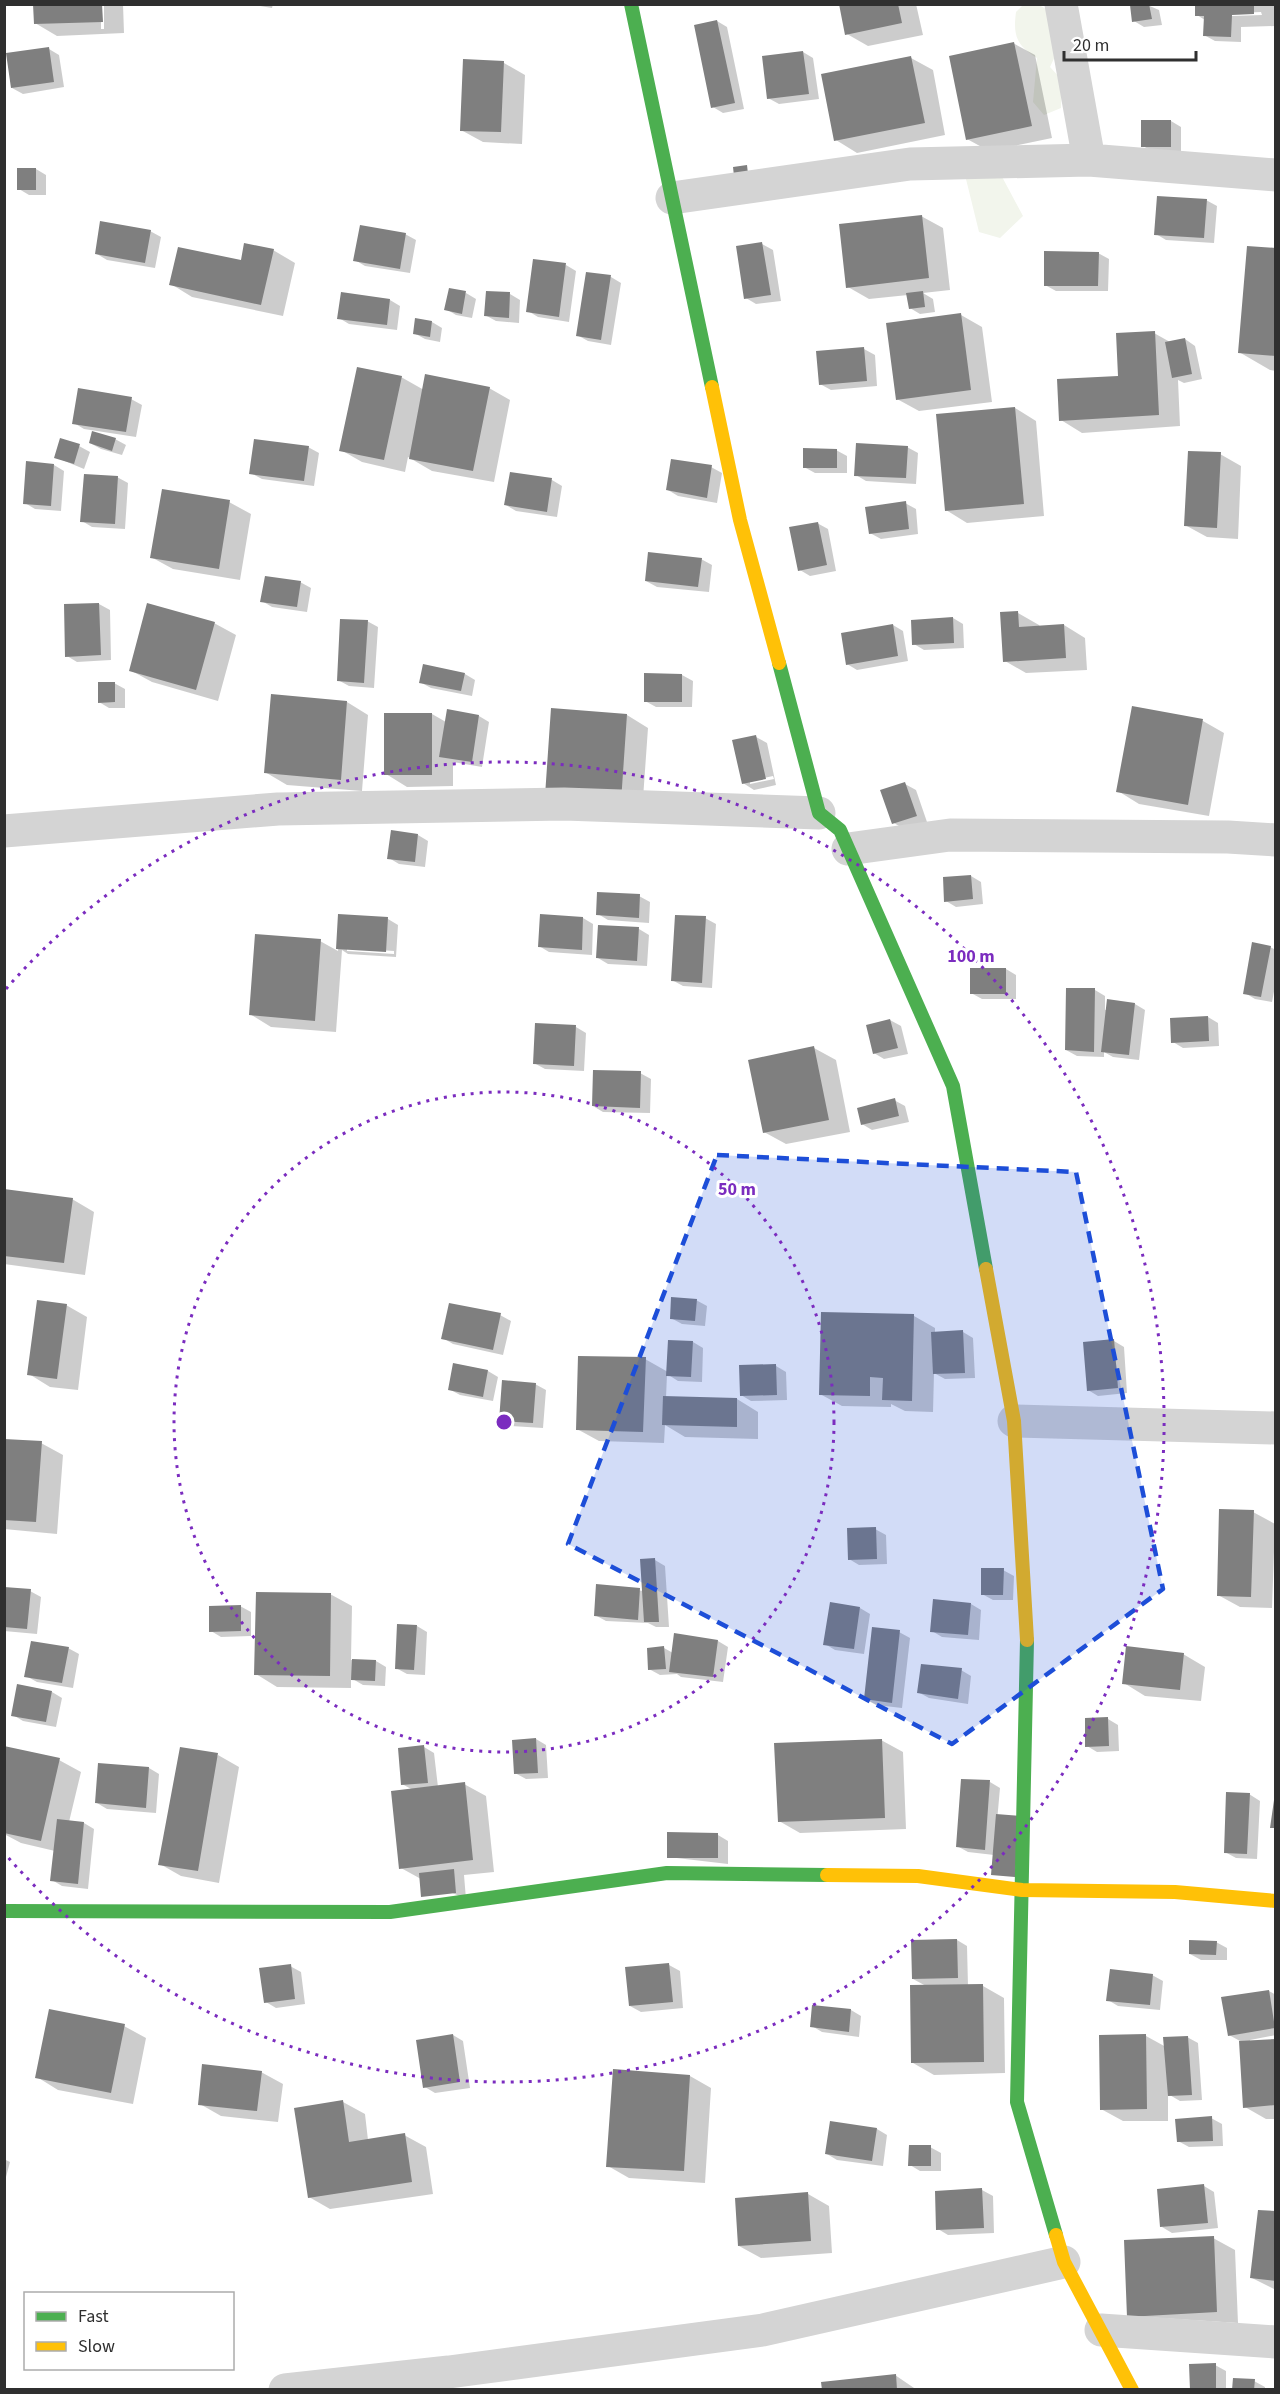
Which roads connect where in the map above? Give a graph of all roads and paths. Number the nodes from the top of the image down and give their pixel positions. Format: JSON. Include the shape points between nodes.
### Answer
{"nodes":[{"id":1,"x":631,"y":4,"type":"edge"},
{"id":2,"x":1061,"y":4,"type":"edge"},
{"id":3,"x":1089,"y":160,"type":"junction"},
{"id":4,"x":1275,"y":175,"type":"edge"},
{"id":5,"x":672,"y":198,"type":"junction"},
{"id":6,"x":819,"y":813,"type":"junction"},
{"id":7,"x":4,"y":831,"type":"edge"},
{"id":8,"x":1275,"y":840,"type":"edge"},
{"id":9,"x":848,"y":849,"type":"junction"},
{"id":10,"x":1014,"y":1421,"type":"junction"},
{"id":11,"x":1275,"y":1428,"type":"edge"},
{"id":12,"x":1022,"y":1890,"type":"junction"},
{"id":13,"x":1275,"y":1901,"type":"edge"},
{"id":14,"x":4,"y":1911,"type":"edge"},
{"id":15,"x":1064,"y":2262,"type":"junction"},
{"id":16,"x":1101,"y":2330,"type":"junction"},
{"id":17,"x":1275,"y":2342,"type":"edge"},
{"id":18,"x":285,"y":2390,"type":"edge"},
{"id":19,"x":1132,"y":2390,"type":"edge"}],
"edges":[{"from":1,"to":5,"type":"street"},
{"from":2,"to":3,"type":"street"},
{"from":3,"to":4,"type":"street"},
{"from":3,"to":5,"type":"street","via":[[910,164]]},
{"from":5,"to":6,"type":"street","via":[[740,520]]},
{"from":6,"to":7,"type":"street","via":[[564,804],[290,809]]},
{"from":6,"to":9,"type":"street","via":[[840,830]]},
{"from":8,"to":9,"type":"street","via":[[950,836]]},
{"from":9,"to":10,"type":"street","via":[[953,1086]]},
{"from":10,"to":11,"type":"street"},
{"from":10,"to":12,"type":"street","via":[[1028,1660]]},
{"from":12,"to":13,"type":"street","via":[[1175,1892]]},
{"from":12,"to":14,"type":"street","via":[[918,1876],[667,1873],[390,1911]]},
{"from":12,"to":15,"type":"street","via":[[1017,2102]]},
{"from":15,"to":16,"type":"street"},
{"from":15,"to":18,"type":"street","via":[[763,2330]]},
{"from":16,"to":17,"type":"street"},
{"from":16,"to":19,"type":"street"}]}
